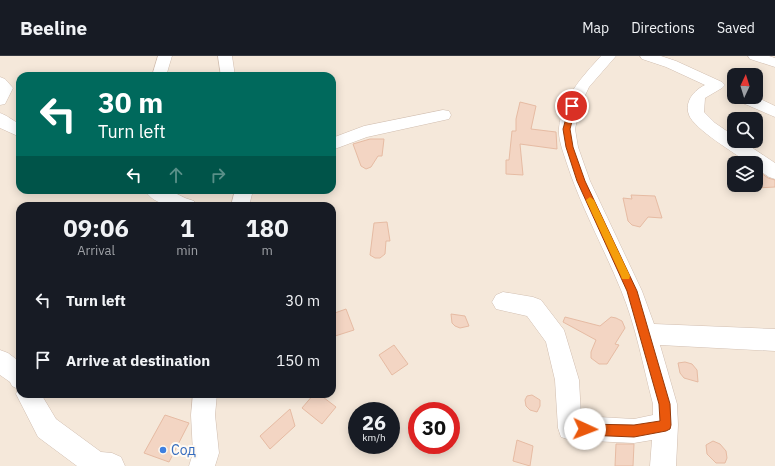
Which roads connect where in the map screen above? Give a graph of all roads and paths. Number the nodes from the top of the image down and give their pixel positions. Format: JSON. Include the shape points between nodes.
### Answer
{"nodes":[{"id":1,"x":165,"y":56,"type":"edge"},
{"id":2,"x":225,"y":56,"type":"edge"},
{"id":3,"x":609,"y":56,"type":"edge"},
{"id":4,"x":647,"y":56,"type":"edge"},
{"id":5,"x":755,"y":56,"type":"edge"},
{"id":6,"x":775,"y":63,"type":"edge"},
{"id":7,"x":160,"y":72,"type":"edge"},
{"id":8,"x":227,"y":72,"type":"edge"},
{"id":9,"x":0,"y":82,"type":"edge"},
{"id":10,"x":717,"y":85,"type":"junction"},
{"id":11,"x":727,"y":90,"type":"edge"},
{"id":12,"x":0,"y":100,"type":"edge"},
{"id":13,"x":758,"y":104,"type":"edge"},
{"id":14,"x":775,"y":112,"type":"edge"},
{"id":15,"x":443,"y":115,"type":"dead end"},
{"id":16,"x":0,"y":118,"type":"edge"},
{"id":17,"x":16,"y":130,"type":"edge"},
{"id":18,"x":336,"y":142,"type":"edge"},
{"id":19,"x":775,"y":172,"type":"edge"},
{"id":20,"x":161,"y":194,"type":"edge"},
{"id":21,"x":176,"y":202,"type":"edge"},
{"id":22,"x":503,"y":302,"type":"dead end"},
{"id":23,"x":646,"y":334,"type":"junction"},
{"id":24,"x":775,"y":340,"type":"edge"},
{"id":25,"x":0,"y":361,"type":"edge"},
{"id":26,"x":16,"y":373,"type":"edge"},
{"id":27,"x":30,"y":398,"type":"edge"},
{"id":28,"x":204,"y":398,"type":"edge"},
{"id":29,"x":666,"y":425,"type":"junction"},
{"id":30,"x":112,"y":466,"type":"edge"},
{"id":31,"x":202,"y":466,"type":"edge"},
{"id":32,"x":663,"y":466,"type":"edge"}],
"edges":[{"from":1,"to":7,"type":"street"},
{"from":2,"to":8,"type":"street"},
{"from":3,"to":23,"type":"street","via":[[583,85],[572,106],[567,129],[581,181],[632,291]]},
{"from":4,"to":10,"type":"street"},
{"from":5,"to":6,"type":"street"},
{"from":9,"to":12,"type":"street","via":[[5,88]]},
{"from":10,"to":11,"type":"street"},
{"from":10,"to":19,"type":"street","via":[[701,93],[696,100],[696,114],[709,127]]},
{"from":13,"to":14,"type":"street"},
{"from":15,"to":18,"type":"street","via":[[364,132]]},
{"from":16,"to":17,"type":"street"},
{"from":20,"to":21,"type":"street"},
{"from":22,"to":29,"type":"street","via":[[533,307],[556,337],[567,380],[570,428],[634,431]]},
{"from":23,"to":24,"type":"street"},
{"from":23,"to":29,"type":"street","via":[[665,404]]},
{"from":25,"to":26,"type":"street"},
{"from":27,"to":30,"type":"street","via":[[47,428],[96,464]]},
{"from":28,"to":31,"type":"street","via":[[206,454]]},
{"from":29,"to":32,"type":"street"}]}
